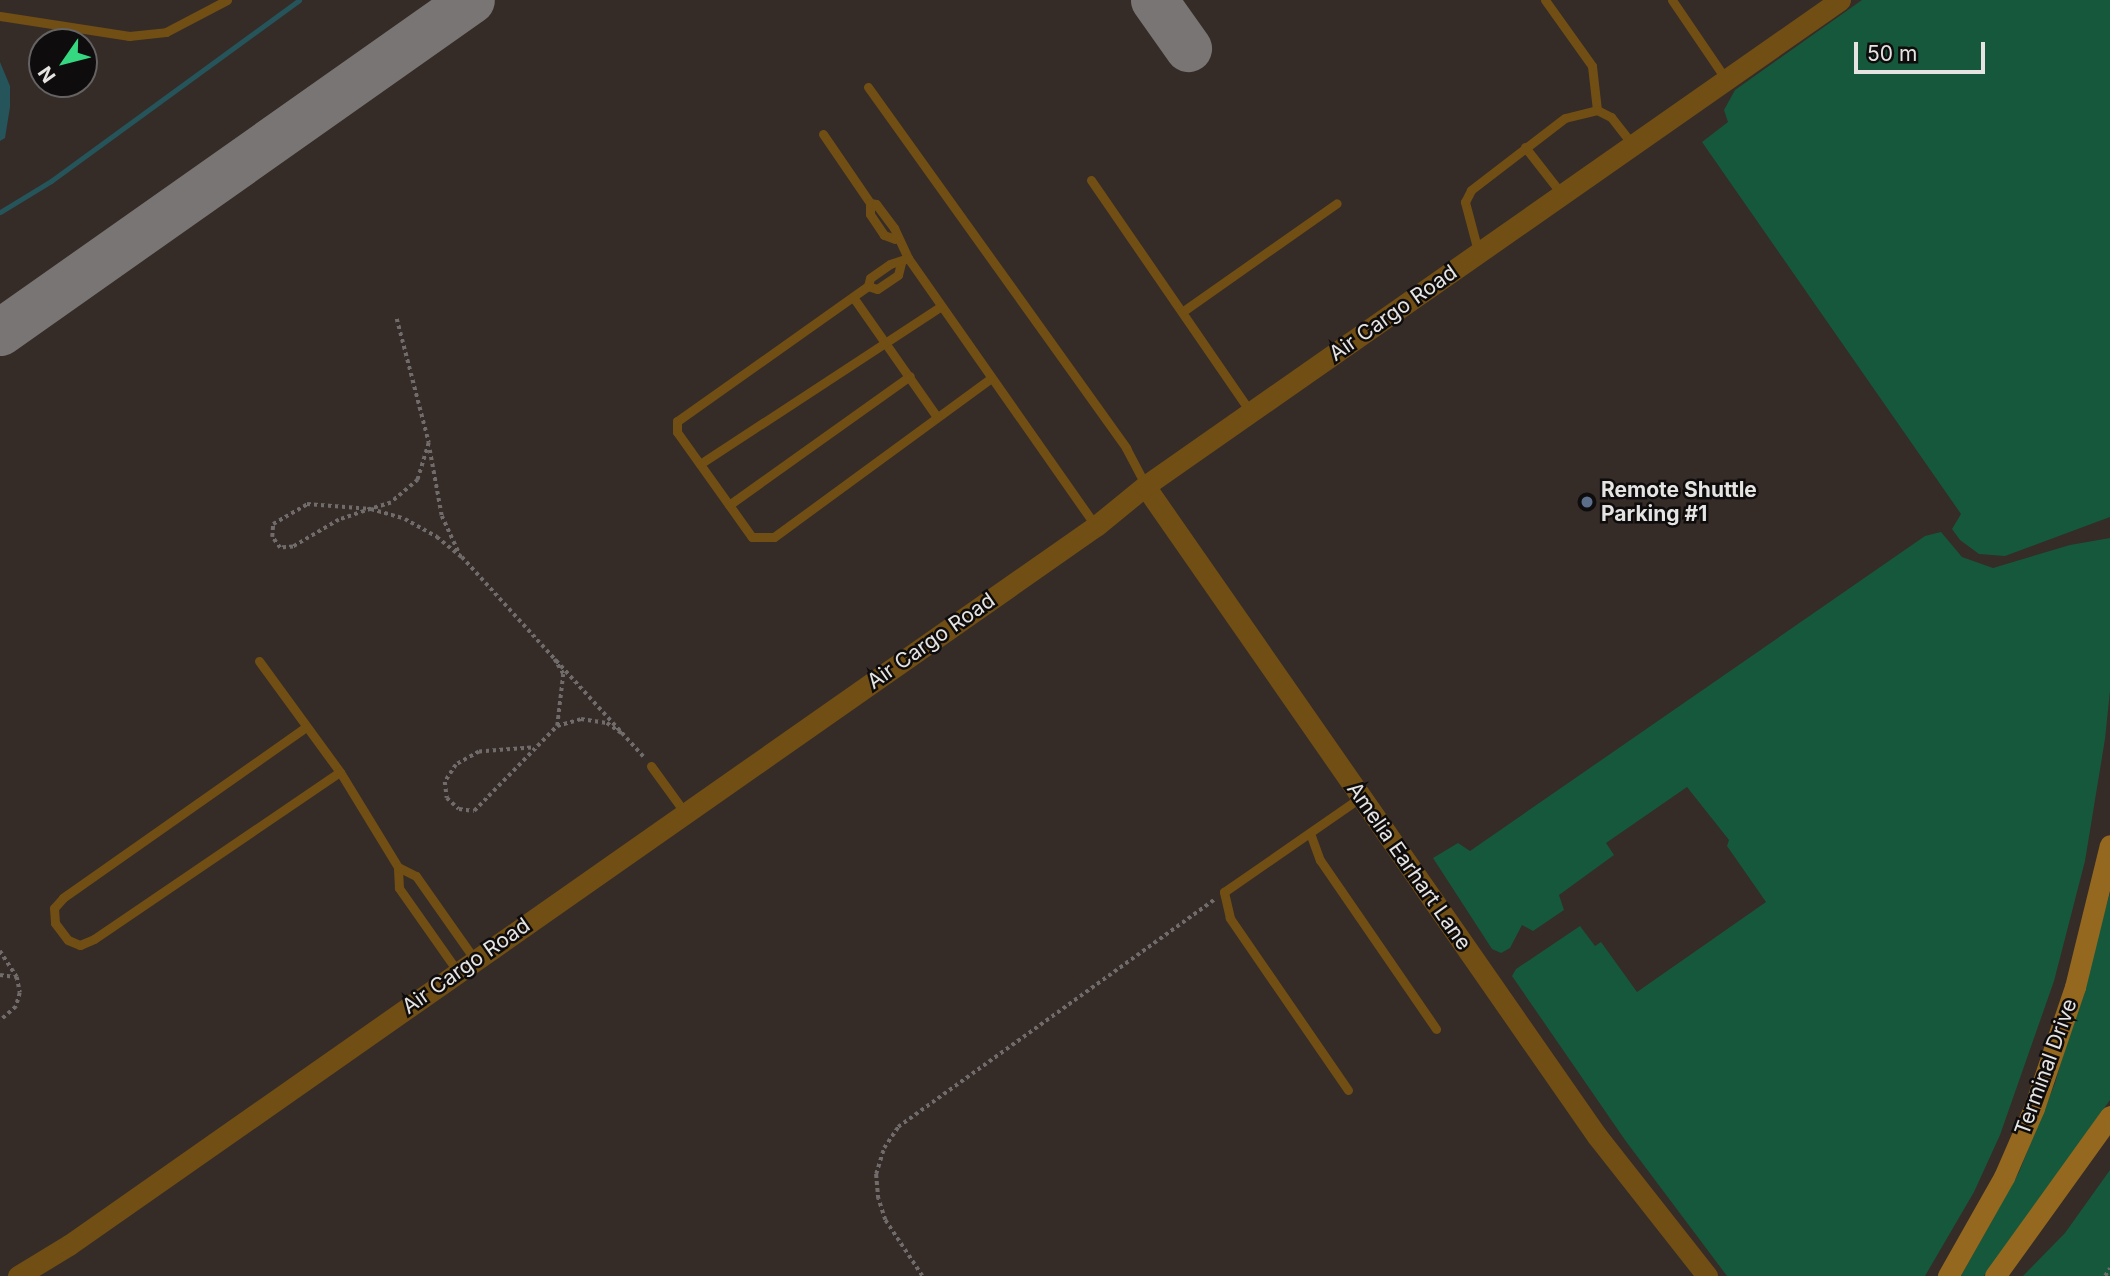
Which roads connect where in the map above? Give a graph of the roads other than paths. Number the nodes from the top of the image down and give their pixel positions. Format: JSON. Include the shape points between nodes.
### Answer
{"nodes":[{"id":1,"x":227,"y":0,"type":"edge"},
{"id":2,"x":1545,"y":0,"type":"edge"},
{"id":3,"x":1672,"y":0,"type":"edge"},
{"id":4,"x":1838,"y":1,"type":"edge"},
{"id":5,"x":0,"y":16,"type":"edge"},
{"id":6,"x":1726,"y":80,"type":"junction"},
{"id":7,"x":868,"y":88,"type":"dead end"},
{"id":8,"x":1597,"y":110,"type":"junction"},
{"id":9,"x":823,"y":134,"type":"dead end"},
{"id":10,"x":1633,"y":145,"type":"junction"},
{"id":11,"x":1525,"y":147,"type":"junction"},
{"id":12,"x":1091,"y":180,"type":"dead end"},
{"id":13,"x":1562,"y":195,"type":"junction"},
{"id":14,"x":1337,"y":203,"type":"dead end"},
{"id":15,"x":1479,"y":253,"type":"junction"},
{"id":16,"x":905,"y":260,"type":"junction"},
{"id":17,"x":853,"y":296,"type":"junction"},
{"id":18,"x":942,"y":306,"type":"junction"},
{"id":19,"x":1182,"y":312,"type":"junction"},
{"id":20,"x":885,"y":340,"type":"junction"},
{"id":21,"x":910,"y":376,"type":"junction"},
{"id":22,"x":991,"y":378,"type":"junction"},
{"id":23,"x":1251,"y":412,"type":"junction"},
{"id":24,"x":937,"y":417,"type":"junction"},
{"id":25,"x":700,"y":464,"type":"junction"},
{"id":26,"x":1145,"y":486,"type":"junction"},
{"id":27,"x":729,"y":505,"type":"junction"},
{"id":28,"x":1096,"y":526,"type":"junction"},
{"id":29,"x":259,"y":661,"type":"dead end"},
{"id":30,"x":306,"y":727,"type":"junction"},
{"id":31,"x":651,"y":765,"type":"road end"},
{"id":32,"x":340,"y":772,"type":"junction"},
{"id":33,"x":1362,"y":797,"type":"junction"},
{"id":34,"x":685,"y":813,"type":"junction"},
{"id":35,"x":1310,"y":833,"type":"junction"},
{"id":36,"x":2110,"y":845,"type":"edge"},
{"id":37,"x":398,"y":867,"type":"junction"},
{"id":38,"x":466,"y":966,"type":"junction"},
{"id":39,"x":1436,"y":1029,"type":"dead end"},
{"id":40,"x":1349,"y":1090,"type":"dead end"},
{"id":41,"x":2108,"y":1119,"type":"edge"},
{"id":42,"x":1677,"y":1243,"type":"junction"},
{"id":43,"x":18,"y":1276,"type":"edge"},
{"id":44,"x":1691,"y":1276,"type":"edge"},
{"id":45,"x":1707,"y":1276,"type":"edge"},
{"id":46,"x":1948,"y":1276,"type":"edge"},
{"id":47,"x":1995,"y":1276,"type":"edge"}],
"edges":[{"from":1,"to":5,"type":"lane","via":[[166,32],[129,36]]},
{"from":2,"to":8,"type":"lane","via":[[1592,66]]},
{"from":3,"to":6,"type":"lane"},
{"from":4,"to":6,"type":"street","name":"Air Cargo Road"},
{"from":6,"to":10,"type":"street","name":"Air Cargo Road"},
{"from":7,"to":26,"type":"lane","via":[[1126,448]]},
{"from":8,"to":10,"type":"lane","via":[[1611,117]]},
{"from":8,"to":11,"type":"lane","via":[[1565,118]]},
{"from":9,"to":16,"type":"lane","via":[[870,203],[876,204],[894,228]]},
{"from":10,"to":13,"type":"street","name":"Air Cargo Road"},
{"from":11,"to":13,"type":"lane"},
{"from":11,"to":15,"type":"lane","via":[[1486,174],[1465,202]]},
{"from":12,"to":19,"type":"lane"},
{"from":13,"to":15,"type":"street","name":"Air Cargo Road"},
{"from":14,"to":19,"type":"lane"},
{"from":15,"to":23,"type":"street","name":"Air Cargo Road"},
{"from":16,"to":17,"type":"lane","via":[[890,264]]},
{"from":16,"to":18,"type":"lane"},
{"from":17,"to":20,"type":"lane"},
{"from":17,"to":25,"type":"lane","via":[[677,421],[677,432]]},
{"from":18,"to":20,"type":"lane"},
{"from":18,"to":22,"type":"lane"},
{"from":19,"to":23,"type":"lane"},
{"from":20,"to":21,"type":"lane"},
{"from":20,"to":25,"type":"lane"},
{"from":21,"to":24,"type":"lane"},
{"from":21,"to":27,"type":"lane"},
{"from":22,"to":24,"type":"lane"},
{"from":22,"to":28,"type":"lane"},
{"from":23,"to":26,"type":"street","name":"Air Cargo Road"},
{"from":24,"to":27,"type":"lane","via":[[774,537],[752,537]]},
{"from":25,"to":27,"type":"lane"},
{"from":26,"to":28,"type":"street","name":"Air Cargo Road"},
{"from":26,"to":33,"type":"street","name":"Amelia Earhart Lane"},
{"from":28,"to":34,"type":"street","name":"Air Cargo Road"},
{"from":29,"to":30,"type":"lane"},
{"from":30,"to":32,"type":"lane"},
{"from":30,"to":32,"type":"lane","via":[[62,898],[54,908],[55,923],[68,940],[80,945],[94,939]]},
{"from":31,"to":34,"type":"lane"},
{"from":32,"to":37,"type":"lane"},
{"from":33,"to":35,"type":"lane"},
{"from":33,"to":42,"type":"street","name":"Amelia Earhart Lane"},
{"from":34,"to":38,"type":"street","name":"Air Cargo Road"},
{"from":35,"to":39,"type":"lane","via":[[1320,860]]},
{"from":35,"to":40,"type":"lane","via":[[1224,892],[1230,918]]},
{"from":36,"to":46,"type":"main road","name":"Terminal Drive","via":[[2075,987],[2034,1108],[2004,1177]]},
{"from":37,"to":38,"type":"lane","via":[[416,876]]},
{"from":37,"to":38,"type":"lane","via":[[399,888]]},
{"from":38,"to":43,"type":"street","name":"Air Cargo Road","via":[[69,1245]]},
{"from":41,"to":47,"type":"main road"},
{"from":42,"to":44,"type":"street","name":"Amelia Earhart Lane"},
{"from":42,"to":45,"type":"street","name":"Amelia Earhart Lane"}]}
